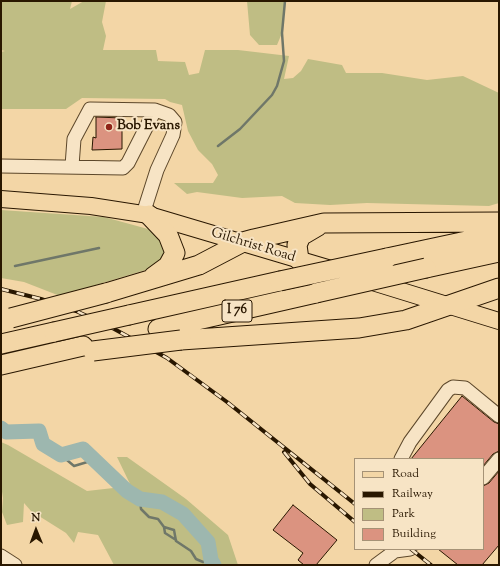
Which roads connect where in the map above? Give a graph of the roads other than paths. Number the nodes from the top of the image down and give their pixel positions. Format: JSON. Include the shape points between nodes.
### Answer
{"nodes":[{"id":1,"x":155,"y":110,"type":"junction"},
{"id":2,"x":1,"y":166,"type":"edge"},
{"id":3,"x":72,"y":166,"type":"junction"},
{"id":4,"x":1,"y":199,"type":"edge"},
{"id":5,"x":146,"y":215,"type":"junction"},
{"id":6,"x":499,"y":222,"type":"edge"},
{"id":7,"x":324,"y":223,"type":"junction"},
{"id":8,"x":499,"y":234,"type":"edge"},
{"id":9,"x":243,"y":242,"type":"junction"},
{"id":10,"x":499,"y":252,"type":"edge"},
{"id":11,"x":299,"y":260,"type":"junction"},
{"id":12,"x":148,"y":280,"type":"junction"},
{"id":13,"x":499,"y":288,"type":"edge"},
{"id":14,"x":446,"y":304,"type":"junction"},
{"id":15,"x":6,"y":320,"type":"edge"},
{"id":16,"x":499,"y":321,"type":"edge"},
{"id":17,"x":1,"y":344,"type":"edge"},
{"id":18,"x":88,"y":348,"type":"junction"},
{"id":19,"x":1,"y":365,"type":"edge"},
{"id":20,"x":499,"y":416,"type":"edge"},
{"id":21,"x":402,"y":458,"type":"edge"},
{"id":22,"x":499,"y":459,"type":"edge"},
{"id":23,"x":484,"y":477,"type":"edge"},
{"id":24,"x":402,"y":550,"type":"edge"},
{"id":25,"x":1,"y":556,"type":"edge"},
{"id":26,"x":15,"y":565,"type":"edge"},
{"id":27,"x":376,"y":565,"type":"edge"}],
"edges":[{"from":1,"to":3,"type":"street","via":[[126,166]]},
{"from":1,"to":3,"type":"street","via":[[90,109],[75,136]]},
{"from":1,"to":5,"type":"street","via":[[169,114],[175,122],[175,128],[154,180]]},
{"from":2,"to":3,"type":"street"},
{"from":4,"to":5,"type":"main road","name":"Gilchrist Road","via":[[91,206]]},
{"from":5,"to":9,"type":"main road","name":"Gilchrist Road"},
{"from":5,"to":12,"type":"highway","via":[[168,235],[175,253],[165,270]]},
{"from":6,"to":7,"type":"highway"},
{"from":7,"to":9,"type":"highway"},
{"from":7,"to":11,"type":"highway","via":[[301,236],[296,245]]},
{"from":8,"to":17,"type":"highway","number":"I 76","bridge":true},
{"from":9,"to":11,"type":"main road","name":"Gilchrist Road"},
{"from":9,"to":12,"type":"highway","via":[[199,265]]},
{"from":10,"to":18,"type":"highway","number":"I 76","bridge":true,"via":[[158,329]]},
{"from":11,"to":14,"type":"main road","name":"Gilchrist Road"},
{"from":12,"to":15,"type":"highway","bridge":true},
{"from":13,"to":14,"type":"highway"},
{"from":14,"to":16,"type":"main road","name":"Gilchrist Road"},
{"from":14,"to":18,"type":"highway","bridge":true,"via":[[406,320],[359,328]]},
{"from":18,"to":19,"type":"highway","number":"I 76"},
{"from":20,"to":21,"type":"street","via":[[465,388],[453,387],[448,390]]},
{"from":22,"to":23,"type":"street"},
{"from":24,"to":27,"type":"street","via":[[395,551]]},
{"from":25,"to":26,"type":"street"}]}
